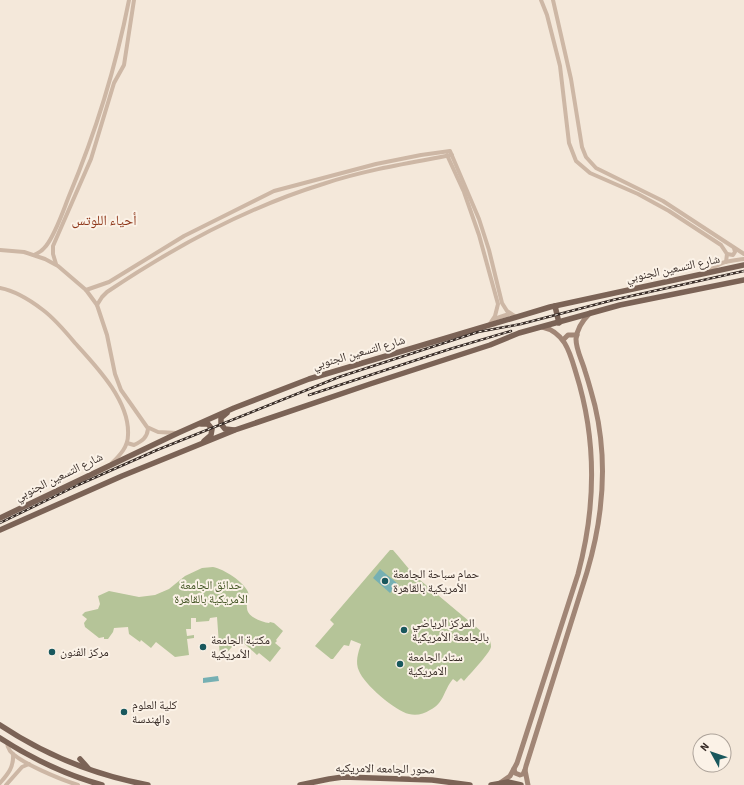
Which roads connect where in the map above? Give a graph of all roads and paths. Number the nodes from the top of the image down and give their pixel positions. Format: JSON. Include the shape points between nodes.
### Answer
{"nodes":[{"id":1,"x":129,"y":0,"type":"edge"},
{"id":2,"x":134,"y":0,"type":"edge"},
{"id":3,"x":553,"y":0,"type":"edge"},
{"id":4,"x":542,"y":1,"type":"edge"},
{"id":5,"x":117,"y":51,"type":"junction"},
{"id":6,"x":125,"y":54,"type":"junction"},
{"id":7,"x":111,"y":71,"type":"junction"},
{"id":8,"x":118,"y":77,"type":"junction"},
{"id":9,"x":445,"y":151,"type":"junction"},
{"id":10,"x":452,"y":155,"type":"junction"},
{"id":11,"x":447,"y":156,"type":"junction"},
{"id":12,"x":376,"y":166,"type":"junction"},
{"id":13,"x":614,"y":176,"type":"junction"},
{"id":14,"x":611,"y":183,"type":"junction"},
{"id":15,"x":734,"y":248,"type":"junction"},
{"id":16,"x":0,"y":250,"type":"edge"},
{"id":17,"x":727,"y":254,"type":"junction"},
{"id":18,"x":744,"y":254,"type":"edge"},
{"id":19,"x":34,"y":255,"type":"junction"},
{"id":20,"x":744,"y":259,"type":"edge"},
{"id":21,"x":726,"y":262,"type":"junction"},
{"id":22,"x":744,"y":265,"type":"edge"},
{"id":23,"x":58,"y":266,"type":"junction"},
{"id":24,"x":710,"y":271,"type":"junction"},
{"id":25,"x":744,"y":280,"type":"edge"},
{"id":26,"x":0,"y":288,"type":"edge"},
{"id":27,"x":86,"y":290,"type":"junction"},
{"id":28,"x":97,"y":306,"type":"junction"},
{"id":29,"x":555,"y":306,"type":"junction"},
{"id":30,"x":590,"y":313,"type":"junction"},
{"id":31,"x":509,"y":314,"type":"junction"},
{"id":32,"x":518,"y":318,"type":"junction"},
{"id":33,"x":494,"y":319,"type":"junction"},
{"id":34,"x":559,"y":323,"type":"junction"},
{"id":35,"x":489,"y":326,"type":"junction"},
{"id":36,"x":542,"y":327,"type":"junction"},
{"id":37,"x":577,"y":335,"type":"junction"},
{"id":38,"x":563,"y":340,"type":"junction"},
{"id":39,"x":234,"y":408,"type":"junction"},
{"id":40,"x":199,"y":424,"type":"junction"},
{"id":41,"x":148,"y":429,"type":"junction"},
{"id":42,"x":235,"y":430,"type":"junction"},
{"id":43,"x":178,"y":432,"type":"junction"},
{"id":44,"x":599,"y":432,"type":"junction"},
{"id":45,"x":590,"y":435,"type":"junction"},
{"id":46,"x":127,"y":443,"type":"junction"},
{"id":47,"x":201,"y":444,"type":"junction"},
{"id":48,"x":592,"y":452,"type":"junction"},
{"id":49,"x":601,"y":453,"type":"junction"},
{"id":50,"x":112,"y":464,"type":"junction"},
{"id":51,"x":0,"y":518,"type":"edge"},
{"id":52,"x":0,"y":530,"type":"edge"},
{"id":53,"x":0,"y":725,"type":"edge"},
{"id":54,"x":0,"y":738,"type":"edge"},
{"id":55,"x":6,"y":742,"type":"junction"},
{"id":56,"x":13,"y":754,"type":"junction"},
{"id":57,"x":27,"y":754,"type":"junction"},
{"id":58,"x":80,"y":759,"type":"dead end"},
{"id":59,"x":24,"y":760,"type":"junction"},
{"id":60,"x":29,"y":764,"type":"junction"},
{"id":61,"x":514,"y":769,"type":"junction"},
{"id":62,"x":90,"y":770,"type":"junction"},
{"id":63,"x":525,"y":770,"type":"junction"},
{"id":64,"x":8,"y":773,"type":"junction"},
{"id":65,"x":13,"y":777,"type":"junction"},
{"id":66,"x":350,"y":777,"type":"junction"},
{"id":67,"x":0,"y":783,"type":"edge"},
{"id":68,"x":80,"y":783,"type":"edge"},
{"id":69,"x":133,"y":784,"type":"edge"},
{"id":70,"x":352,"y":784,"type":"edge"},
{"id":71,"x":499,"y":784,"type":"edge"},
{"id":72,"x":6,"y":785,"type":"edge"},
{"id":73,"x":102,"y":785,"type":"edge"},
{"id":74,"x":148,"y":785,"type":"edge"},
{"id":75,"x":300,"y":785,"type":"edge"},
{"id":76,"x":470,"y":785,"type":"edge"},
{"id":77,"x":491,"y":785,"type":"edge"},
{"id":78,"x":521,"y":785,"type":"edge"},
{"id":79,"x":528,"y":785,"type":"edge"}],
"edges":[{"from":1,"to":5,"type":"street"},
{"from":2,"to":6,"type":"street"},
{"from":3,"to":13,"type":"street","via":[[571,79],[583,151],[594,166]]},
{"from":4,"to":14,"type":"street","via":[[560,66],[569,143],[573,154],[584,169]]},
{"from":5,"to":6,"type":"street"},
{"from":5,"to":7,"type":"street"},
{"from":6,"to":8,"type":"street","via":[[123,68]]},
{"from":7,"to":8,"type":"street"},
{"from":7,"to":19,"type":"street","via":[[93,132],[65,206],[48,245]]},
{"from":8,"to":23,"type":"street","via":[[91,159],[53,246],[52,254]]},
{"from":9,"to":10,"type":"street","via":[[450,151]]},
{"from":9,"to":11,"type":"street"},
{"from":9,"to":12,"type":"street"},
{"from":10,"to":11,"type":"street"},
{"from":10,"to":31,"type":"street","via":[[479,219],[502,304]]},
{"from":11,"to":12,"type":"street"},
{"from":11,"to":33,"type":"street","via":[[464,192],[484,251],[498,304]]},
{"from":12,"to":27,"type":"street","via":[[274,191],[184,236],[109,282]]},
{"from":12,"to":28,"type":"street","via":[[286,197],[202,234],[107,292]]},
{"from":13,"to":14,"type":"street"},
{"from":13,"to":15,"type":"street","via":[[669,204]]},
{"from":14,"to":17,"type":"street","via":[[669,211],[721,245]]},
{"from":15,"to":17,"type":"street","via":[[734,254]]},
{"from":15,"to":18,"type":"street"},
{"from":16,"to":19,"type":"street"},
{"from":17,"to":21,"type":"street"},
{"from":19,"to":23,"type":"street"},
{"from":20,"to":21,"type":"street"},
{"from":21,"to":24,"type":"street"},
{"from":22,"to":24,"type":"main road","name":"شارع التسعين الجنوبي"},
{"from":23,"to":27,"type":"street"},
{"from":24,"to":29,"type":"main road","name":"شارع التسعين الجنوبي"},
{"from":25,"to":30,"type":"main road","name":"شارع التسعين الجنوبي","via":[[627,303]]},
{"from":26,"to":46,"type":"street","via":[[22,296],[44,310],[98,368],[124,409],[128,424]]},
{"from":27,"to":28,"type":"street"},
{"from":28,"to":41,"type":"street","via":[[120,387]]},
{"from":29,"to":32,"type":"main road","name":"شارع التسعين الجنوبي"},
{"from":29,"to":34,"type":"main road"},
{"from":30,"to":34,"type":"main road","name":"شارع التسعين الجنوبي"},
{"from":30,"to":37,"type":"main road","via":[[582,322]]},
{"from":31,"to":32,"type":"street"},
{"from":31,"to":33,"type":"street"},
{"from":32,"to":35,"type":"main road","name":"شارع التسعين الجنوبي"},
{"from":33,"to":35,"type":"street"},
{"from":34,"to":36,"type":"main road","name":"شارع التسعين الجنوبي"},
{"from":35,"to":39,"type":"main road","name":"شارع التسعين الجنوبي","via":[[309,379]]},
{"from":36,"to":38,"type":"main road","via":[[555,332]]},
{"from":36,"to":42,"type":"main road","name":"شارع التسعين الجنوبي"},
{"from":37,"to":38,"type":"main road","via":[[570,335]]},
{"from":37,"to":44,"type":"main road","via":[[578,349],[590,388]]},
{"from":38,"to":45,"type":"main road","via":[[579,382]]},
{"from":39,"to":40,"type":"main road","name":"شارع التسعين الجنوبي"},
{"from":39,"to":42,"type":"main road","via":[[222,416],[221,422],[225,429]]},
{"from":40,"to":43,"type":"main road","name":"شارع التسعين الجنوبي"},
{"from":40,"to":47,"type":"main road","via":[[208,424],[212,431]]},
{"from":41,"to":43,"type":"street"},
{"from":41,"to":46,"type":"street","via":[[143,440],[134,445]]},
{"from":42,"to":47,"type":"main road","name":"شارع التسعين الجنوبي"},
{"from":43,"to":50,"type":"main road","name":"شارع التسعين الجنوبي"},
{"from":44,"to":45,"type":"main road","via":[[595,437]]},
{"from":44,"to":49,"type":"main road"},
{"from":45,"to":48,"type":"main road"},
{"from":46,"to":50,"type":"street"},
{"from":47,"to":52,"type":"main road","name":"شارع التسعين الجنوبي"},
{"from":48,"to":49,"type":"main road","via":[[597,449]]},
{"from":48,"to":61,"type":"main road","via":[[592,496],[585,545],[569,603]]},
{"from":49,"to":63,"type":"main road","via":[[601,498],[593,552]]},
{"from":50,"to":51,"type":"main road","name":"شارع التسعين الجنوبي"},
{"from":53,"to":62,"type":"main road","via":[[41,749]]},
{"from":54,"to":55,"type":"main road"},
{"from":55,"to":56,"type":"street"},
{"from":55,"to":57,"type":"main road"},
{"from":56,"to":59,"type":"street"},
{"from":56,"to":64,"type":"street","via":[[13,764]]},
{"from":57,"to":59,"type":"main road"},
{"from":57,"to":68,"type":"main road"},
{"from":58,"to":62,"type":"main road"},
{"from":59,"to":60,"type":"street"},
{"from":60,"to":65,"type":"street","via":[[22,767]]},
{"from":60,"to":68,"type":"street","via":[[66,781]]},
{"from":61,"to":63,"type":"main road","via":[[515,773],[520,775]]},
{"from":61,"to":71,"type":"main road","via":[[507,779]]},
{"from":62,"to":69,"type":"main road"},
{"from":63,"to":79,"type":"main road"},
{"from":64,"to":65,"type":"street"},
{"from":64,"to":67,"type":"street"},
{"from":65,"to":72,"type":"street"},
{"from":66,"to":70,"type":"main road"},
{"from":66,"to":75,"type":"main road","name":"محور الجامعه الامريكيه"},
{"from":66,"to":76,"type":"main road","name":"محور الجامعه الامريكيه","via":[[432,780]]},
{"from":68,"to":73,"type":"main road"},
{"from":69,"to":74,"type":"main road"},
{"from":71,"to":77,"type":"main road"},
{"from":71,"to":78,"type":"main road","via":[[513,782]]}]}
